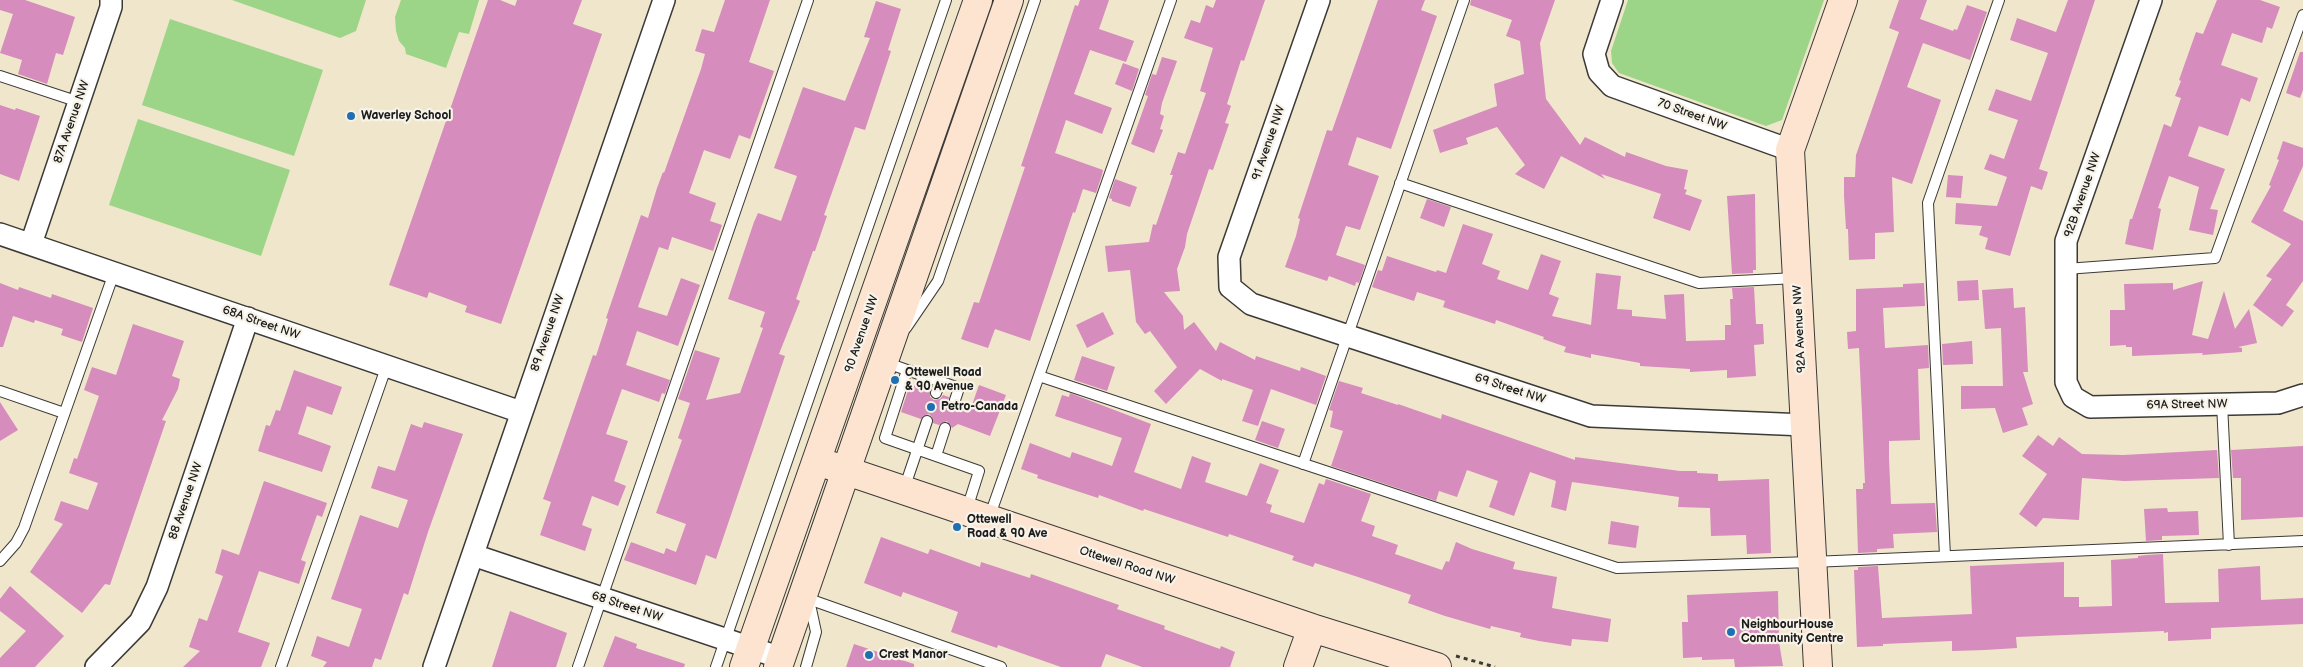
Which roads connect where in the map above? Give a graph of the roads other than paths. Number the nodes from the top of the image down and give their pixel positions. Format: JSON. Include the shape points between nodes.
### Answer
{"nodes":[{"id":1,"x":111,"y":0,"type":"edge"},
{"id":2,"x":664,"y":0,"type":"edge"},
{"id":3,"x":808,"y":0,"type":"edge"},
{"id":4,"x":946,"y":0,"type":"edge"},
{"id":5,"x":978,"y":0,"type":"edge"},
{"id":6,"x":1009,"y":0,"type":"edge"},
{"id":7,"x":1035,"y":0,"type":"edge"},
{"id":8,"x":1171,"y":0,"type":"edge"},
{"id":9,"x":1319,"y":0,"type":"edge"},
{"id":10,"x":1464,"y":0,"type":"edge"},
{"id":11,"x":1612,"y":0,"type":"edge"},
{"id":12,"x":1843,"y":0,"type":"edge"},
{"id":13,"x":1999,"y":0,"type":"edge"},
{"id":14,"x":2151,"y":0,"type":"edge"},
{"id":15,"x":2303,"y":15,"type":"edge"},
{"id":16,"x":0,"y":76,"type":"edge"},
{"id":17,"x":79,"y":102,"type":"junction"},
{"id":18,"x":1790,"y":150,"type":"junction"},
{"id":19,"x":1400,"y":183,"type":"junction"},
{"id":20,"x":0,"y":234,"type":"edge"},
{"id":21,"x":31,"y":244,"type":"junction"},
{"id":22,"x":2066,"y":269,"type":"junction"},
{"id":23,"x":114,"y":273,"type":"junction"},
{"id":24,"x":1797,"y":278,"type":"junction"},
{"id":25,"x":1230,"y":287,"type":"joint"},
{"id":26,"x":248,"y":318,"type":"junction"},
{"id":27,"x":1348,"y":336,"type":"junction"},
{"id":28,"x":386,"y":365,"type":"junction"},
{"id":29,"x":895,"y":366,"type":"junction"},
{"id":30,"x":1039,"y":376,"type":"junction"},
{"id":31,"x":940,"y":382,"type":"junction"},
{"id":32,"x":0,"y":390,"type":"edge"},
{"id":33,"x":936,"y":393,"type":"dead end"},
{"id":34,"x":2303,"y":395,"type":"edge"},
{"id":35,"x":2073,"y":397,"type":"joint"},
{"id":36,"x":955,"y":400,"type":"dead end"},
{"id":37,"x":2222,"y":404,"type":"junction"},
{"id":38,"x":521,"y":412,"type":"junction"},
{"id":39,"x":64,"y":413,"type":"junction"},
{"id":40,"x":926,"y":421,"type":"dead end"},
{"id":41,"x":1804,"y":425,"type":"junction"},
{"id":42,"x":945,"y":428,"type":"dead end"},
{"id":43,"x":859,"y":430,"type":"junction"},
{"id":44,"x":885,"y":438,"type":"junction"},
{"id":45,"x":917,"y":448,"type":"junction"},
{"id":46,"x":936,"y":456,"type":"junction"},
{"id":47,"x":818,"y":462,"type":"junction"},
{"id":48,"x":1303,"y":464,"type":"junction"},
{"id":49,"x":845,"y":471,"type":"junction"},
{"id":50,"x":904,"y":490,"type":"junction"},
{"id":51,"x":977,"y":516,"type":"junction"},
{"id":52,"x":2303,"y":541,"type":"edge"},
{"id":53,"x":2228,"y":544,"type":"junction"},
{"id":54,"x":474,"y":555,"type":"junction"},
{"id":55,"x":1945,"y":556,"type":"junction"},
{"id":56,"x":0,"y":561,"type":"edge"},
{"id":57,"x":1812,"y":562,"type":"junction"},
{"id":58,"x":802,"y":597,"type":"junction"},
{"id":59,"x":602,"y":598,"type":"junction"},
{"id":60,"x":1312,"y":628,"type":"junction"},
{"id":61,"x":725,"y":639,"type":"junction"},
{"id":62,"x":748,"y":657,"type":"edge"},
{"id":63,"x":788,"y":664,"type":"edge"},
{"id":64,"x":988,"y":665,"type":"edge"},
{"id":65,"x":96,"y":667,"type":"edge"},
{"id":66,"x":281,"y":667,"type":"edge"},
{"id":67,"x":434,"y":667,"type":"edge"},
{"id":68,"x":578,"y":667,"type":"edge"},
{"id":69,"x":716,"y":667,"type":"edge"},
{"id":70,"x":1001,"y":667,"type":"edge"},
{"id":71,"x":1298,"y":667,"type":"edge"},
{"id":72,"x":1437,"y":667,"type":"edge"},
{"id":73,"x":1818,"y":667,"type":"edge"}],
"edges":[{"from":1,"to":17,"type":"street","name":"87A Avenue NW"},
{"from":2,"to":38,"type":"street","name":"89 Avenue NW"},
{"from":3,"to":59,"type":"lane"},
{"from":4,"to":61,"type":"lane"},
{"from":5,"to":47,"type":"main road","name":"90 Avenue NW"},
{"from":6,"to":29,"type":"main road"},
{"from":7,"to":29,"type":"lane","via":[[938,281]]},
{"from":8,"to":30,"type":"lane"},
{"from":9,"to":25,"type":"street","name":"91 Avenue NW","via":[[1229,257]]},
{"from":10,"to":19,"type":"lane"},
{"from":11,"to":18,"type":"street","name":"70 Street NW","via":[[1594,54],[1599,72],[1612,86]]},
{"from":12,"to":18,"type":"main road","name":"92A Avenue NW"},
{"from":13,"to":55,"type":"lane","via":[[1928,203]]},
{"from":14,"to":22,"type":"street","name":"92B Avenue NW","via":[[2066,240]]},
{"from":15,"to":22,"type":"lane","via":[[2215,258]]},
{"from":16,"to":17,"type":"lane"},
{"from":17,"to":21,"type":"street","name":"87A Avenue NW"},
{"from":18,"to":24,"type":"main road","name":"92A Avenue NW"},
{"from":19,"to":24,"type":"lane","via":[[1699,283]]},
{"from":19,"to":27,"type":"lane"},
{"from":20,"to":21,"type":"street","name":"68A Street NW"},
{"from":21,"to":23,"type":"street","name":"68A Street NW"},
{"from":22,"to":35,"type":"street","name":"92B Avenue NW","via":[[2066,382]]},
{"from":23,"to":26,"type":"street","name":"68A Street NW"},
{"from":23,"to":39,"type":"lane"},
{"from":24,"to":41,"type":"main road","name":"92A Avenue NW"},
{"from":25,"to":27,"type":"street","name":"69 Street NW","via":[[1250,304]]},
{"from":26,"to":28,"type":"street","name":"68A Street NW"},
{"from":26,"to":65,"type":"street","name":"88 Avenue NW","via":[[157,587],[140,622]]},
{"from":27,"to":41,"type":"street","name":"69 Street NW","via":[[1591,416]]},
{"from":27,"to":48,"type":"lane"},
{"from":28,"to":38,"type":"street","name":"68A Street NW"},
{"from":28,"to":66,"type":"lane"},
{"from":29,"to":31,"type":"lane"},
{"from":29,"to":43,"type":"main road"},
{"from":29,"to":44,"type":"lane"},
{"from":30,"to":48,"type":"lane"},
{"from":30,"to":51,"type":"lane"},
{"from":31,"to":33,"type":"lane"},
{"from":31,"to":36,"type":"lane","via":[[959,388]]},
{"from":32,"to":39,"type":"lane"},
{"from":34,"to":37,"type":"street","name":"69A Street NW","via":[[2278,403]]},
{"from":35,"to":37,"type":"street","name":"69A Street NW","via":[[2090,407]]},
{"from":37,"to":53,"type":"lane"},
{"from":38,"to":54,"type":"street","name":"89 Avenue NW"},
{"from":39,"to":56,"type":"lane","via":[[24,528]]},
{"from":40,"to":45,"type":"lane"},
{"from":41,"to":57,"type":"main road","name":"92A Avenue NW"},
{"from":42,"to":46,"type":"lane"},
{"from":43,"to":44,"type":"lane"},
{"from":43,"to":49,"type":"main road"},
{"from":44,"to":45,"type":"lane"},
{"from":45,"to":46,"type":"lane"},
{"from":45,"to":50,"type":"lane"},
{"from":46,"to":51,"type":"lane","via":[[979,471]]},
{"from":47,"to":49,"type":"main road","name":"Ottewell Road NW"},
{"from":47,"to":62,"type":"main road","name":"90 Avenue NW"},
{"from":48,"to":57,"type":"lane","via":[[1617,568]]},
{"from":49,"to":50,"type":"main road","name":"Ottewell Road NW"},
{"from":49,"to":58,"type":"main road"},
{"from":50,"to":51,"type":"main road","name":"Ottewell Road NW"},
{"from":51,"to":60,"type":"main road","name":"Ottewell Road NW"},
{"from":52,"to":53,"type":"lane"},
{"from":53,"to":55,"type":"lane"},
{"from":54,"to":59,"type":"street","name":"68 Street NW"},
{"from":54,"to":67,"type":"street","name":"89 Avenue NW"},
{"from":55,"to":57,"type":"lane"},
{"from":57,"to":73,"type":"main road","name":"92A Avenue NW"},
{"from":58,"to":63,"type":"main road"},
{"from":58,"to":64,"type":"lane"},
{"from":59,"to":61,"type":"street","name":"68 Street NW"},
{"from":59,"to":68,"type":"lane"},
{"from":60,"to":71,"type":"main road"},
{"from":60,"to":72,"type":"main road","name":"Ottewell Road NW"},
{"from":61,"to":62,"type":"street","name":"68 Street NW"},
{"from":61,"to":69,"type":"lane"},
{"from":62,"to":63,"type":"street","name":"68 Street NW"},
{"from":64,"to":70,"type":"lane"}]}
